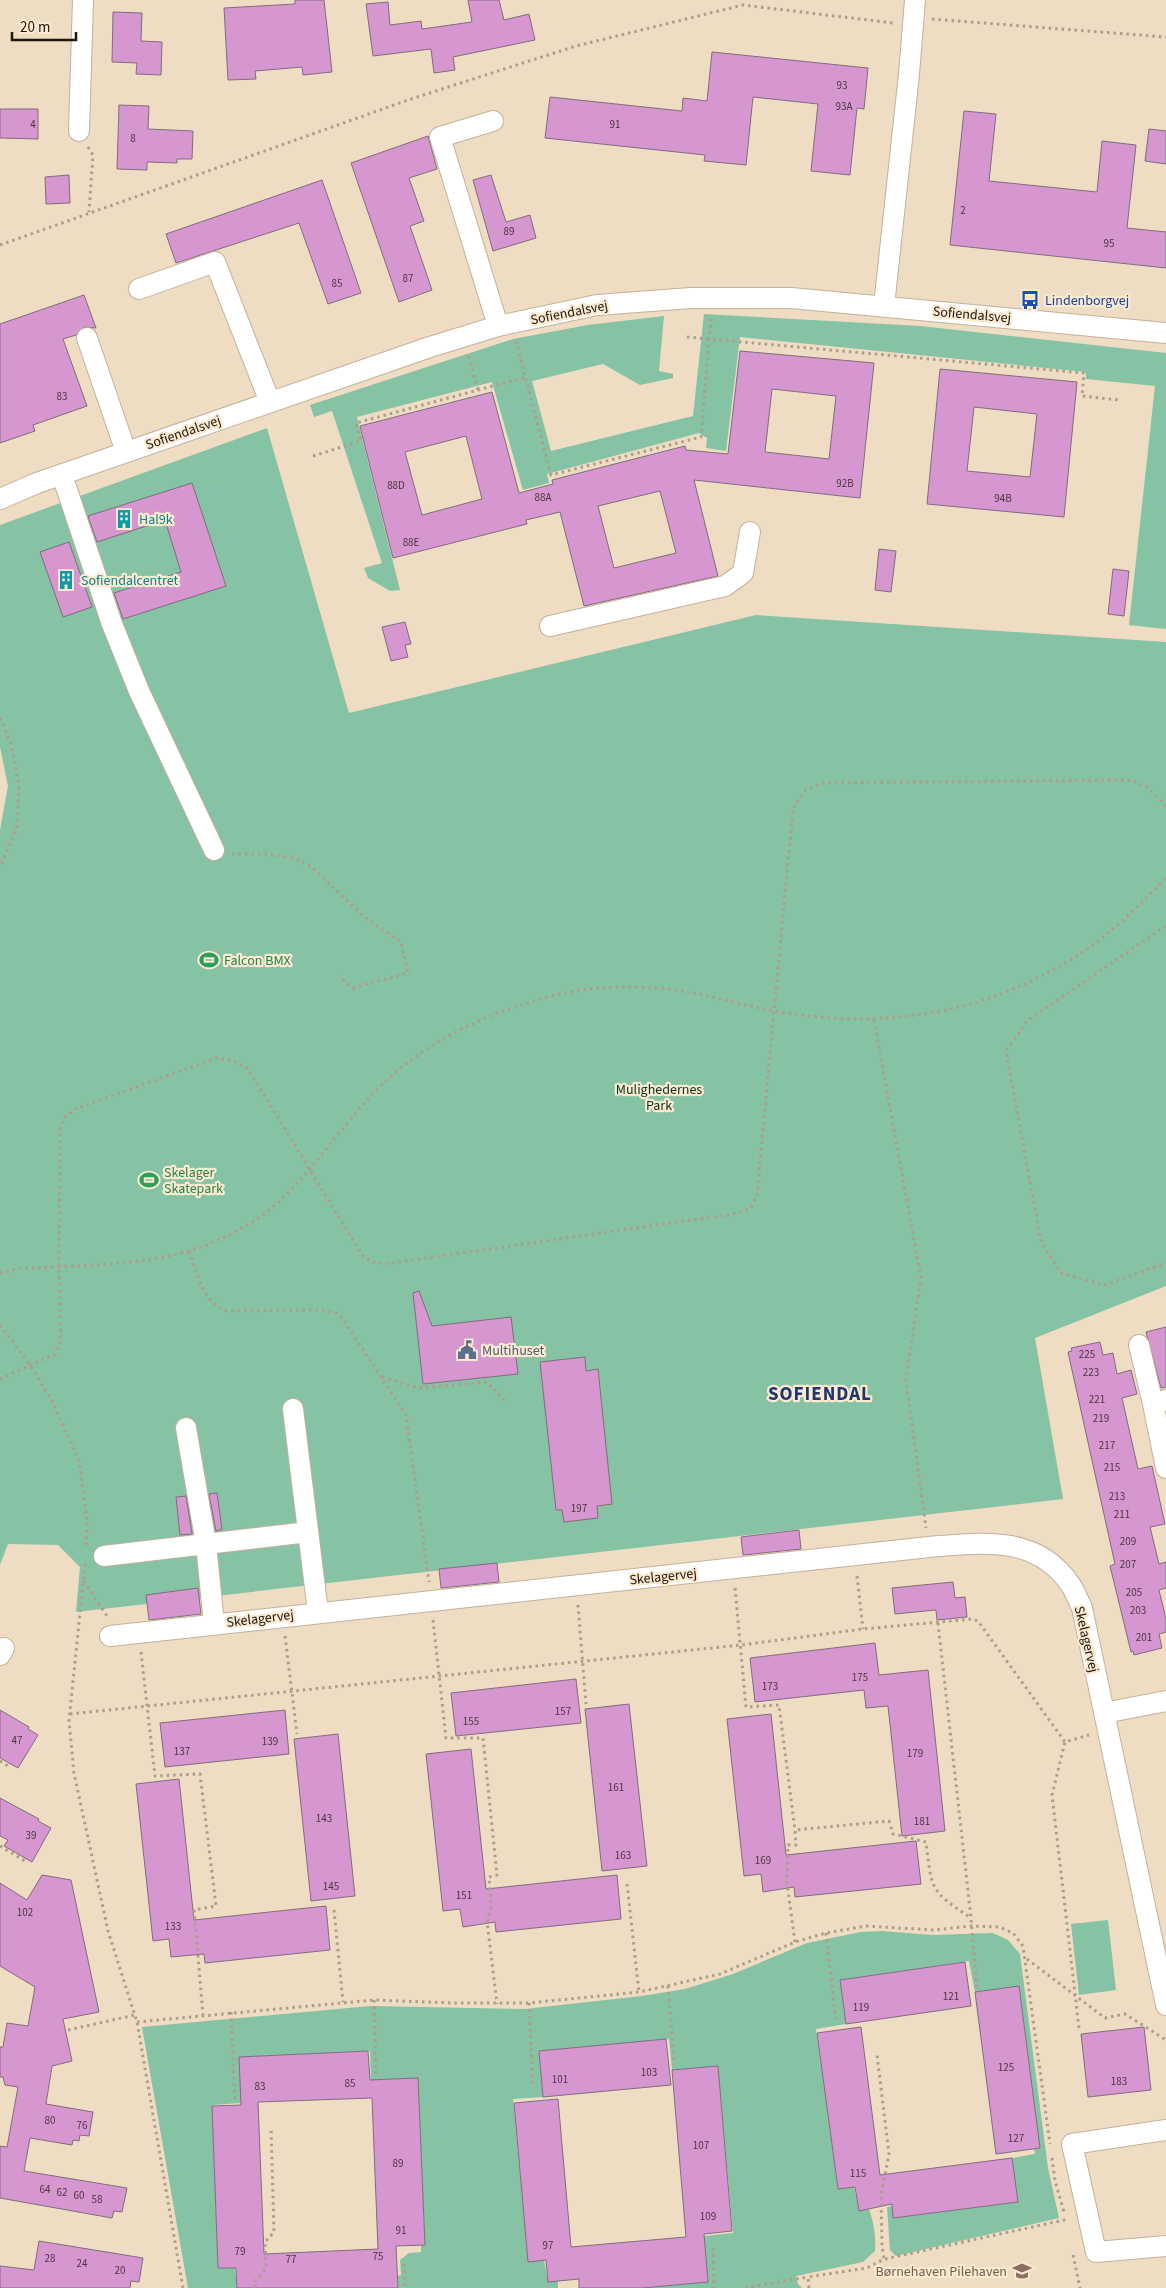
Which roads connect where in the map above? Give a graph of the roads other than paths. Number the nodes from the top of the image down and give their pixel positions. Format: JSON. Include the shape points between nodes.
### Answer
{"nodes":[{"id":1,"x":83,"y":0,"type":"edge"},
{"id":2,"x":914,"y":14,"type":"edge"},
{"id":3,"x":493,"y":121,"type":"dead end"},
{"id":4,"x":79,"y":131,"type":"road end"},
{"id":5,"x":139,"y":289,"type":"dead end"},
{"id":6,"x":884,"y":306,"type":"junction"},
{"id":7,"x":505,"y":325,"type":"junction"},
{"id":8,"x":1166,"y":333,"type":"edge"},
{"id":9,"x":87,"y":338,"type":"dead end"},
{"id":10,"x":270,"y":402,"type":"junction"},
{"id":11,"x":126,"y":452,"type":"junction"},
{"id":12,"x":62,"y":475,"type":"junction"},
{"id":13,"x":0,"y":498,"type":"edge"},
{"id":14,"x":750,"y":532,"type":"dead end"},
{"id":15,"x":550,"y":626,"type":"dead end"},
{"id":16,"x":214,"y":850,"type":"road end"},
{"id":17,"x":1139,"y":1345,"type":"dead end"},
{"id":18,"x":1159,"y":1402,"type":"edge"},
{"id":19,"x":293,"y":1409,"type":"dead end"},
{"id":20,"x":186,"y":1428,"type":"dead end"},
{"id":21,"x":1166,"y":1468,"type":"edge"},
{"id":22,"x":308,"y":1532,"type":"junction"},
{"id":23,"x":206,"y":1544,"type":"junction"},
{"id":24,"x":95,"y":1556,"type":"road end"},
{"id":25,"x":318,"y":1612,"type":"junction"},
{"id":26,"x":214,"y":1624,"type":"junction"},
{"id":27,"x":110,"y":1636,"type":"road end"},
{"id":28,"x":1166,"y":1701,"type":"edge"},
{"id":29,"x":1105,"y":1721,"type":"junction"},
{"id":30,"x":1166,"y":2005,"type":"edge"},
{"id":31,"x":1166,"y":2130,"type":"edge"},
{"id":32,"x":1166,"y":2246,"type":"edge"}],
"edges":[{"from":1,"to":4,"type":"street"},
{"from":2,"to":6,"type":"street"},
{"from":3,"to":7,"type":"street","via":[[440,136]]},
{"from":5,"to":10,"type":"street","via":[[215,262]]},
{"from":6,"to":7,"type":"street","name":"Sofiendalsvej","via":[[791,298],[713,298],[597,305]]},
{"from":6,"to":8,"type":"street","name":"Sofiendalsvej"},
{"from":7,"to":10,"type":"street","name":"Sofiendalsvej"},
{"from":9,"to":11,"type":"street"},
{"from":10,"to":11,"type":"street","name":"Sofiendalsvej"},
{"from":11,"to":12,"type":"street","name":"Sofiendalsvej"},
{"from":12,"to":13,"type":"street","name":"Sofiendalsvej"},
{"from":12,"to":16,"type":"street","via":[[112,624]]},
{"from":14,"to":15,"type":"street","via":[[743,573],[725,586]]},
{"from":17,"to":18,"type":"street"},
{"from":18,"to":21,"type":"street"},
{"from":19,"to":22,"type":"street"},
{"from":20,"to":23,"type":"street"},
{"from":22,"to":23,"type":"street"},
{"from":22,"to":25,"type":"street"},
{"from":23,"to":24,"type":"street"},
{"from":23,"to":26,"type":"street"},
{"from":25,"to":26,"type":"street","name":"Skelagervej"},
{"from":25,"to":29,"type":"street","name":"Skelagervej","via":[[929,1547],[1009,1544],[1035,1553],[1052,1564],[1069,1583],[1082,1608]]},
{"from":26,"to":27,"type":"street","name":"Skelagervej"},
{"from":28,"to":29,"type":"street"},
{"from":29,"to":30,"type":"street","name":"Skelagervej"},
{"from":31,"to":32,"type":"street","via":[[1072,2144],[1096,2252]]}]}
